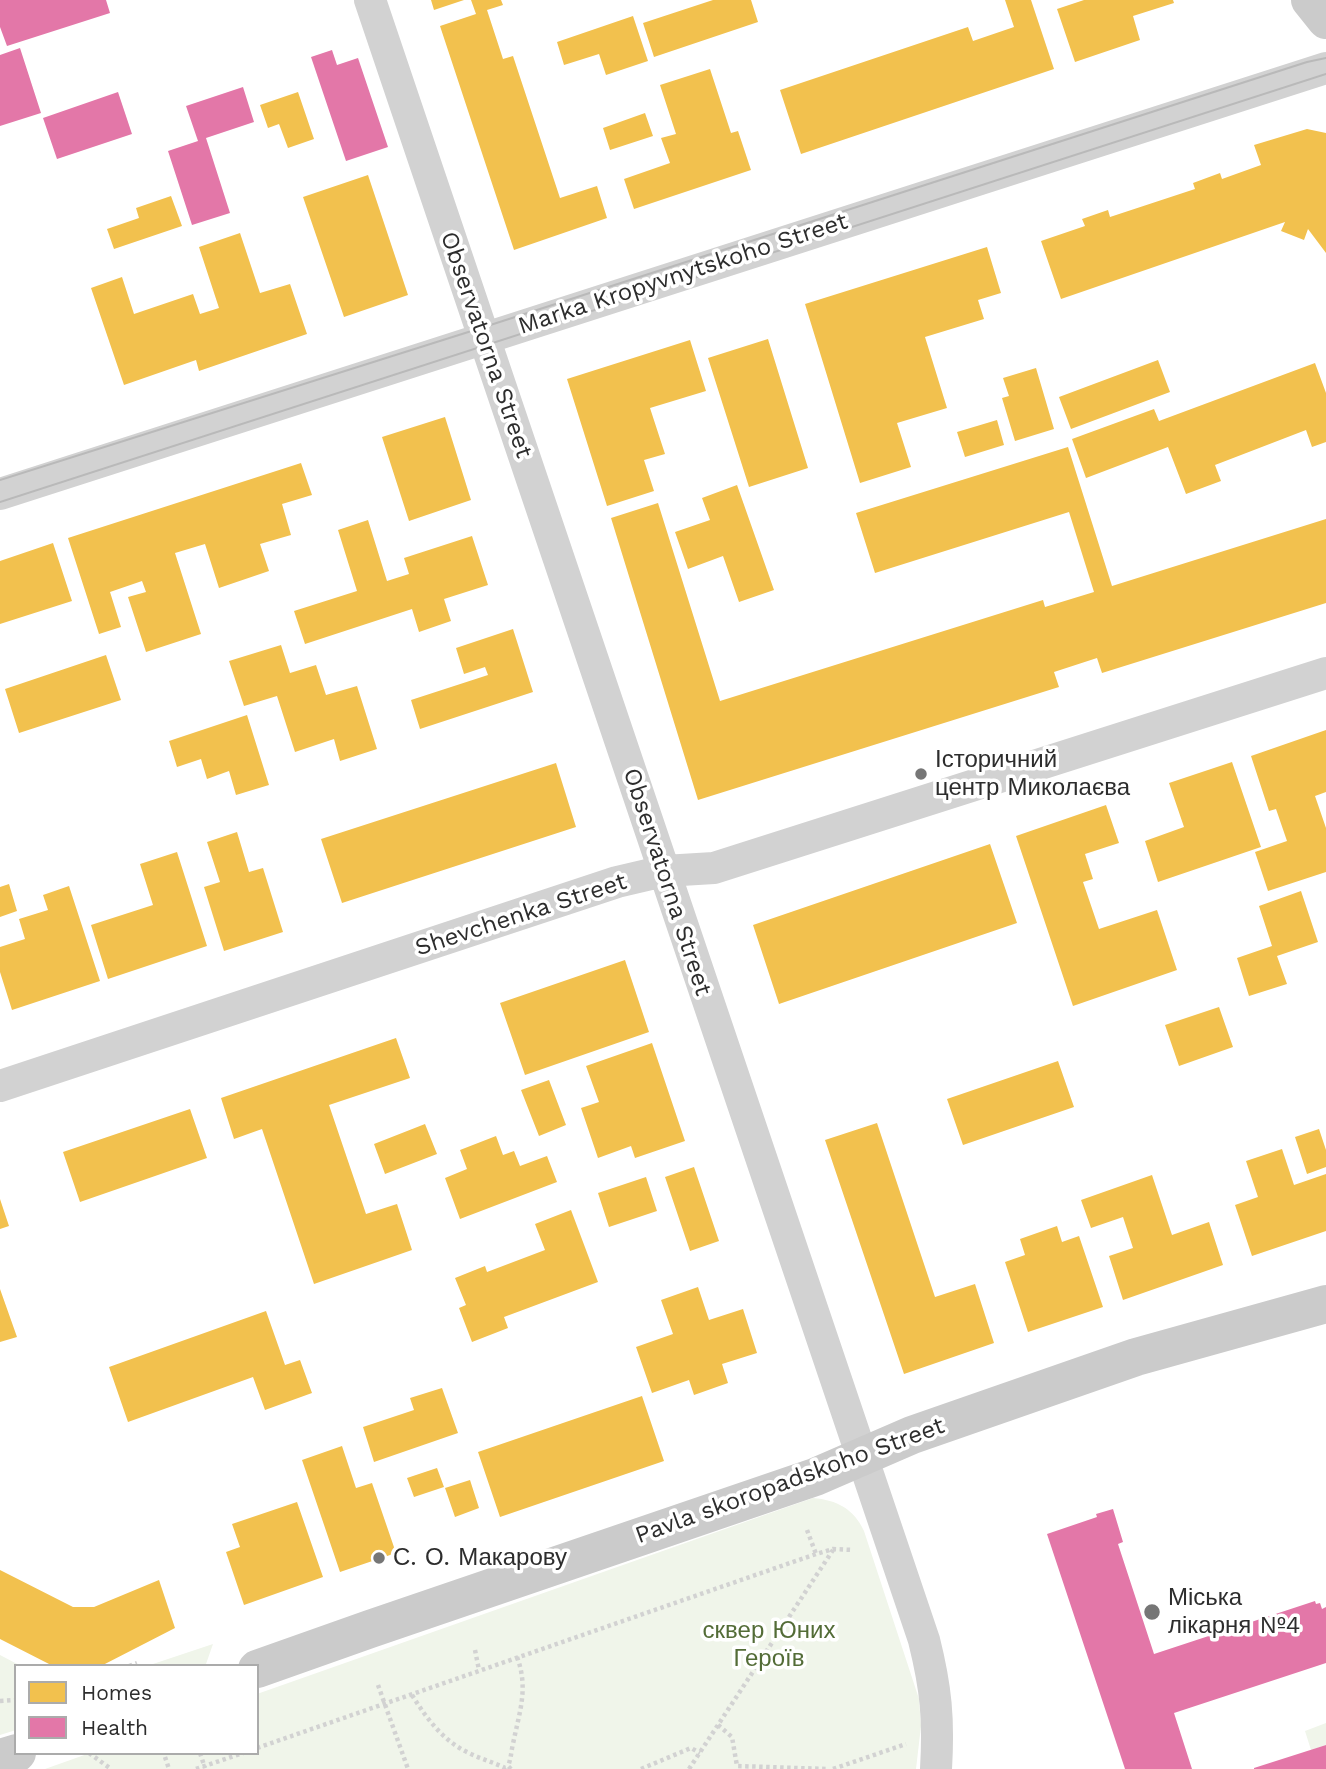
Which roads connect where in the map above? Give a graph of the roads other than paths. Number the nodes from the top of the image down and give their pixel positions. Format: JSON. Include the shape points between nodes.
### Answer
{"nodes":[{"id":1,"x":370,"y":0,"type":"edge"},
{"id":2,"x":1310,"y":0,"type":"edge"},
{"id":3,"x":1326,"y":20,"type":"edge"},
{"id":4,"x":1326,"y":68,"type":"edge"},
{"id":5,"x":484,"y":338,"type":"junction"},
{"id":6,"x":0,"y":494,"type":"edge"},
{"id":7,"x":1326,"y":673,"type":"edge"},
{"id":8,"x":664,"y":872,"type":"junction"},
{"id":9,"x":0,"y":1086,"type":"edge"},
{"id":10,"x":1326,"y":1304,"type":"edge"},
{"id":11,"x":862,"y":1456,"type":"junction"},
{"id":12,"x":259,"y":1669,"type":"edge"},
{"id":13,"x":936,"y":1769,"type":"edge"}],
"edges":[{"from":1,"to":5,"type":"street","name":"Observatorna Street"},
{"from":2,"to":3,"type":"street"},
{"from":4,"to":5,"type":"street","name":"Marka Kropyvnytskoho Street"},
{"from":5,"to":6,"type":"street","name":"Marka Kropyvnytskoho Street"},
{"from":5,"to":8,"type":"street","name":"Observatorna Street"},
{"from":7,"to":8,"type":"street","name":"Shevchenka Street","via":[[714,867]]},
{"from":8,"to":9,"type":"street","name":"Shevchenka Street","via":[[617,882]]},
{"from":8,"to":11,"type":"street","name":"Observatorna Street"},
{"from":10,"to":11,"type":"street","name":"Pavla skoropadskoho Street","via":[[1136,1357]]},
{"from":11,"to":12,"type":"street","name":"Pavla skoropadskoho Street","via":[[815,1477]]},
{"from":11,"to":13,"type":"street","name":"Observatorna Street","via":[[935,1683]]}]}
